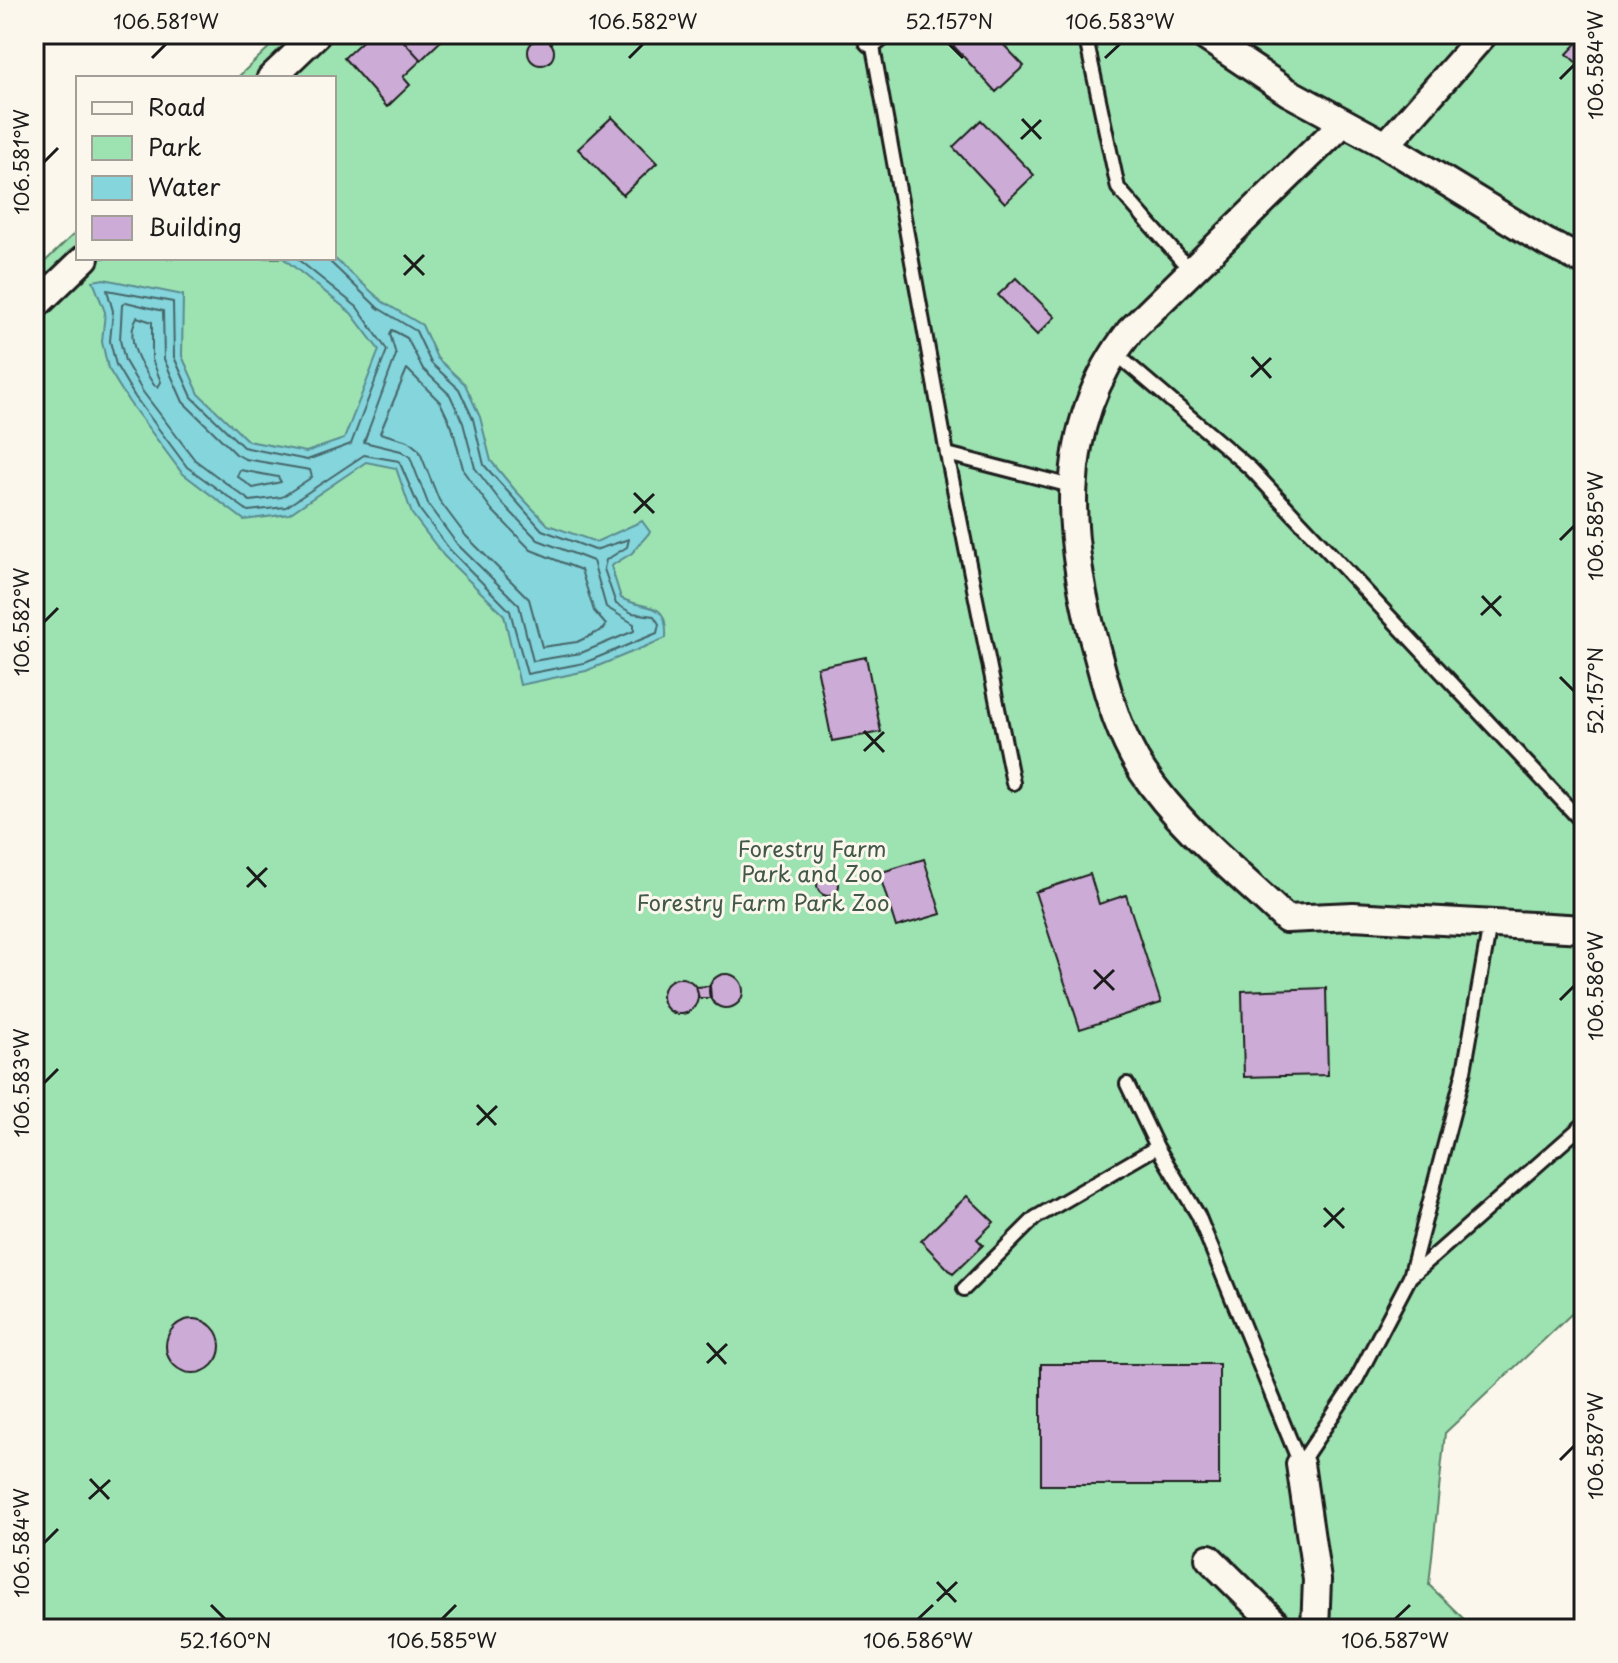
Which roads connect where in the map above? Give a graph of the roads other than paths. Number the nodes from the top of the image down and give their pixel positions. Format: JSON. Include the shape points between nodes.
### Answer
{"nodes":[{"id":1,"x":317,"y":34,"type":"edge"},
{"id":2,"x":1085,"y":34,"type":"edge"},
{"id":3,"x":1201,"y":34,"type":"edge"},
{"id":4,"x":1484,"y":34,"type":"edge"},
{"id":5,"x":873,"y":36,"type":"edge"},
{"id":6,"x":273,"y":76,"type":"edge"},
{"id":7,"x":1343,"y":123,"type":"junction"},
{"id":8,"x":1386,"y":145,"type":"junction"},
{"id":9,"x":83,"y":260,"type":"edge"},
{"id":10,"x":1584,"y":261,"type":"edge"},
{"id":11,"x":1191,"y":271,"type":"junction"},
{"id":12,"x":34,"y":307,"type":"edge"},
{"id":13,"x":1114,"y":352,"type":"junction"},
{"id":14,"x":947,"y":454,"type":"junction"},
{"id":15,"x":1071,"y":486,"type":"junction"},
{"id":16,"x":1013,"y":783,"type":"dead end"},
{"id":17,"x":1584,"y":824,"type":"edge"},
{"id":18,"x":1490,"y":924,"type":"junction"},
{"id":19,"x":1584,"y":929,"type":"edge"},
{"id":20,"x":1127,"y":1084,"type":"dead end"},
{"id":21,"x":1584,"y":1124,"type":"edge"},
{"id":22,"x":1157,"y":1147,"type":"junction"},
{"id":23,"x":1410,"y":1277,"type":"junction"},
{"id":24,"x":964,"y":1289,"type":"dead end"},
{"id":25,"x":1300,"y":1464,"type":"junction"},
{"id":26,"x":1209,"y":1558,"type":"dead end"},
{"id":27,"x":1281,"y":1629,"type":"edge"},
{"id":28,"x":1315,"y":1629,"type":"edge"}],
"edges":[{"from":1,"to":6,"type":"street"},
{"from":2,"to":11,"type":"lane","via":[[1118,188]]},
{"from":3,"to":7,"type":"street"},
{"from":4,"to":8,"type":"street"},
{"from":5,"to":14,"type":"lane"},
{"from":7,"to":8,"type":"street"},
{"from":7,"to":11,"type":"street"},
{"from":8,"to":10,"type":"street"},
{"from":9,"to":12,"type":"street"},
{"from":11,"to":13,"type":"street"},
{"from":13,"to":15,"type":"street","via":[[1090,401]]},
{"from":13,"to":17,"type":"lane","via":[[1251,469]]},
{"from":14,"to":15,"type":"lane"},
{"from":14,"to":16,"type":"lane"},
{"from":15,"to":18,"type":"street","via":[[1087,620],[1110,702],[1143,772],[1192,835],[1286,919],[1353,916]]},
{"from":18,"to":19,"type":"street"},
{"from":18,"to":23,"type":"lane","via":[[1464,1071]]},
{"from":20,"to":22,"type":"lane"},
{"from":21,"to":23,"type":"lane"},
{"from":22,"to":24,"type":"lane","via":[[1035,1218]]},
{"from":22,"to":25,"type":"lane","via":[[1198,1215]]},
{"from":23,"to":25,"type":"lane","via":[[1355,1382]]},
{"from":25,"to":28,"type":"street","via":[[1317,1580]]},
{"from":26,"to":27,"type":"street"}]}
